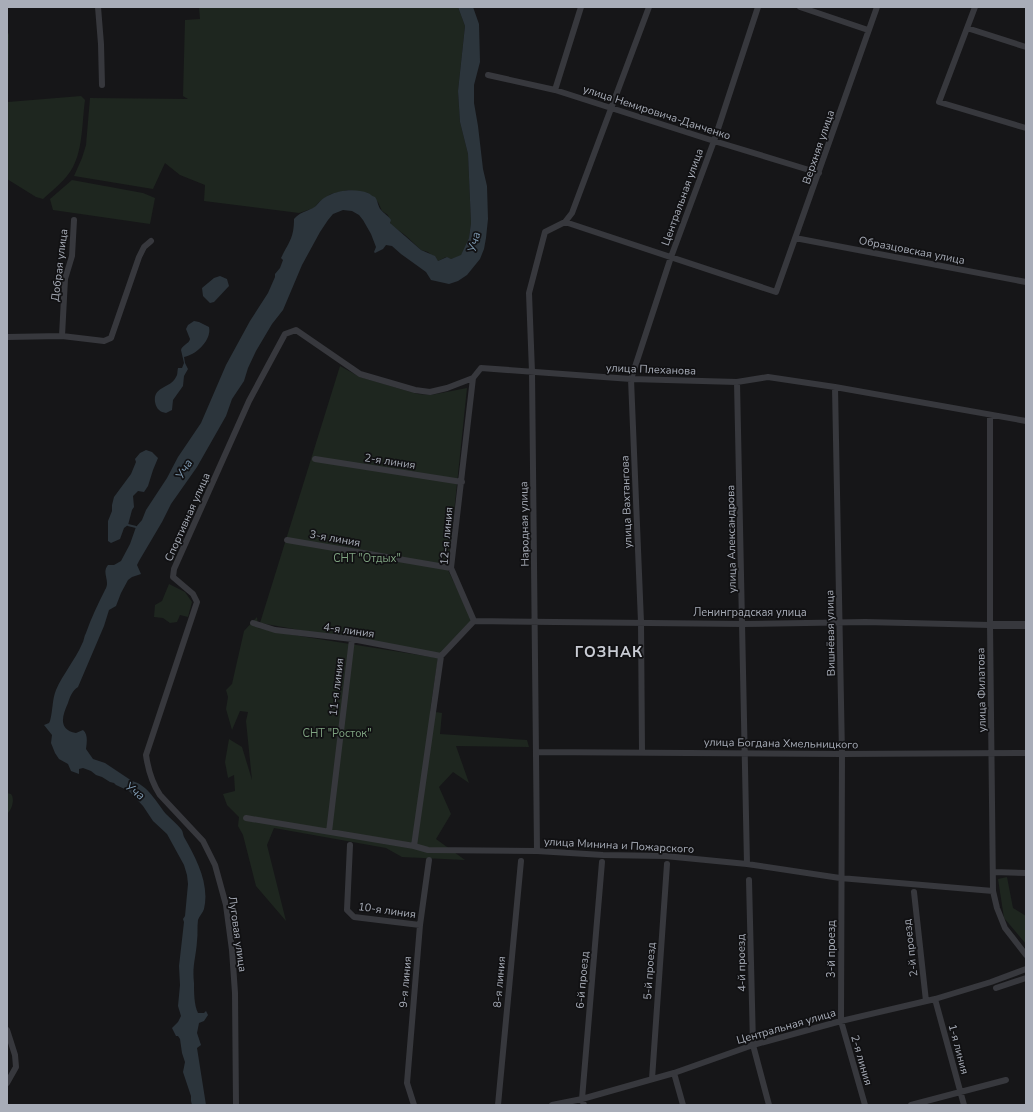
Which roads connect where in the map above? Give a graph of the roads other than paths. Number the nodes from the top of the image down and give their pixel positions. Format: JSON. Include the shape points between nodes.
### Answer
{"nodes":[{"id":1,"x":98,"y":7,"type":"edge"},
{"id":2,"x":581,"y":7,"type":"edge"},
{"id":3,"x":649,"y":7,"type":"edge"},
{"id":4,"x":758,"y":7,"type":"edge"},
{"id":5,"x":800,"y":7,"type":"edge"},
{"id":6,"x":877,"y":7,"type":"edge"},
{"id":7,"x":975,"y":7,"type":"edge"},
{"id":8,"x":967,"y":28,"type":"junction"},
{"id":9,"x":868,"y":30,"type":"junction"},
{"id":10,"x":1026,"y":47,"type":"edge"},
{"id":11,"x":488,"y":75,"type":"dead end"},
{"id":12,"x":102,"y":85,"type":"dead end"},
{"id":13,"x":555,"y":90,"type":"junction"},
{"id":14,"x":611,"y":107,"type":"junction"},
{"id":15,"x":1026,"y":128,"type":"edge"},
{"id":16,"x":714,"y":141,"type":"junction"},
{"id":17,"x":819,"y":173,"type":"junction"},
{"id":18,"x":74,"y":220,"type":"dead end"},
{"id":19,"x":565,"y":222,"type":"junction"},
{"id":20,"x":795,"y":238,"type":"junction"},
{"id":21,"x":150,"y":241,"type":"dead end"},
{"id":22,"x":671,"y":257,"type":"junction"},
{"id":23,"x":1026,"y":282,"type":"edge"},
{"id":24,"x":296,"y":330,"type":"joint"},
{"id":25,"x":62,"y":336,"type":"junction"},
{"id":26,"x":7,"y":337,"type":"edge"},
{"id":27,"x":532,"y":372,"type":"junction"},
{"id":28,"x":473,"y":378,"type":"junction"},
{"id":29,"x":631,"y":379,"type":"junction"},
{"id":30,"x":737,"y":382,"type":"junction"},
{"id":31,"x":835,"y":387,"type":"junction"},
{"id":32,"x":990,"y":415,"type":"junction"},
{"id":33,"x":1026,"y":422,"type":"edge"},
{"id":34,"x":315,"y":459,"type":"dead end"},
{"id":35,"x":462,"y":482,"type":"junction"},
{"id":36,"x":287,"y":540,"type":"dead end"},
{"id":37,"x":451,"y":568,"type":"junction"},
{"id":38,"x":474,"y":621,"type":"junction"},
{"id":39,"x":535,"y":622,"type":"junction"},
{"id":40,"x":641,"y":622,"type":"junction"},
{"id":41,"x":254,"y":623,"type":"dead end"},
{"id":42,"x":840,"y":623,"type":"junction"},
{"id":43,"x":743,"y":624,"type":"junction"},
{"id":44,"x":990,"y":625,"type":"junction"},
{"id":45,"x":1026,"y":625,"type":"edge"},
{"id":46,"x":352,"y":639,"type":"junction"},
{"id":47,"x":441,"y":656,"type":"junction"},
{"id":48,"x":537,"y":752,"type":"junction"},
{"id":49,"x":642,"y":752,"type":"junction"},
{"id":50,"x":746,"y":752,"type":"junction"},
{"id":51,"x":992,"y":753,"type":"junction"},
{"id":52,"x":1026,"y":753,"type":"edge"},
{"id":53,"x":842,"y":754,"type":"junction"},
{"id":54,"x":147,"y":765,"type":"joint"},
{"id":55,"x":246,"y":818,"type":"dead end"},
{"id":56,"x":329,"y":832,"type":"junction"},
{"id":57,"x":350,"y":845,"type":"dead end"},
{"id":58,"x":414,"y":846,"type":"junction"},
{"id":59,"x":538,"y":851,"type":"junction"},
{"id":60,"x":429,"y":860,"type":"dead end"},
{"id":61,"x":521,"y":861,"type":"dead end"},
{"id":62,"x":602,"y":862,"type":"dead end"},
{"id":63,"x":667,"y":864,"type":"dead end"},
{"id":64,"x":747,"y":864,"type":"junction"},
{"id":65,"x":993,"y":872,"type":"junction"},
{"id":66,"x":1026,"y":873,"type":"edge"},
{"id":67,"x":840,"y":878,"type":"junction"},
{"id":68,"x":749,"y":880,"type":"dead end"},
{"id":69,"x":993,"y":891,"type":"junction"},
{"id":70,"x":914,"y":892,"type":"dead end"},
{"id":71,"x":420,"y":925,"type":"junction"},
{"id":72,"x":1026,"y":955,"type":"edge"},
{"id":73,"x":1026,"y":969,"type":"edge"},
{"id":74,"x":1026,"y":978,"type":"edge"},
{"id":75,"x":996,"y":988,"type":"dead end"},
{"id":76,"x":935,"y":999,"type":"junction"},
{"id":77,"x":926,"y":1001,"type":"junction"},
{"id":78,"x":841,"y":1020,"type":"junction"},
{"id":79,"x":7,"y":1030,"type":"edge"},
{"id":80,"x":753,"y":1045,"type":"junction"},
{"id":81,"x":674,"y":1073,"type":"junction"},
{"id":82,"x":652,"y":1079,"type":"junction"},
{"id":83,"x":1006,"y":1080,"type":"dead end"},
{"id":84,"x":7,"y":1083,"type":"edge"},
{"id":85,"x":960,"y":1092,"type":"junction"},
{"id":86,"x":583,"y":1102,"type":"edge"},
{"id":87,"x":236,"y":1105,"type":"edge"},
{"id":88,"x":414,"y":1105,"type":"edge"},
{"id":89,"x":498,"y":1105,"type":"edge"},
{"id":90,"x":552,"y":1105,"type":"edge"},
{"id":91,"x":683,"y":1105,"type":"edge"},
{"id":92,"x":769,"y":1105,"type":"edge"},
{"id":93,"x":865,"y":1105,"type":"edge"},
{"id":94,"x":911,"y":1105,"type":"edge"},
{"id":95,"x":964,"y":1105,"type":"edge"}],
"edges":[{"from":1,"to":12,"type":"street"},
{"from":2,"to":13,"type":"street"},
{"from":3,"to":14,"type":"street"},
{"from":4,"to":16,"type":"street","name":"Центральная улица"},
{"from":5,"to":9,"type":"street"},
{"from":6,"to":9,"type":"street","name":"Верхняя улица"},
{"from":7,"to":8,"type":"street"},
{"from":8,"to":10,"type":"street"},
{"from":8,"to":15,"type":"street","via":[[939,102]]},
{"from":9,"to":17,"type":"street","name":"Верхняя улица"},
{"from":11,"to":13,"type":"street","name":"улица Немировича-Данченко"},
{"from":13,"to":14,"type":"street","name":"улица Немировича-Данченко"},
{"from":14,"to":16,"type":"street","name":"улица Немировича-Данченко"},
{"from":14,"to":19,"type":"street","name":"Народная улица","via":[[572,213]]},
{"from":16,"to":17,"type":"street","name":"улица Немировича-Данченко"},
{"from":16,"to":22,"type":"street","name":"Центральная улица"},
{"from":17,"to":20,"type":"street","name":"Верхняя улица"},
{"from":18,"to":25,"type":"street","name":"Добрая улица","via":[[72,256],[65,279]]},
{"from":19,"to":22,"type":"street"},
{"from":19,"to":27,"type":"street","name":"Народная улица","via":[[545,232],[529,293]]},
{"from":20,"to":22,"type":"street","name":"Верхняя улица","via":[[776,292]]},
{"from":20,"to":23,"type":"street","name":"Образцовская улица"},
{"from":21,"to":25,"type":"street","via":[[139,257],[111,338],[104,342]]},
{"from":22,"to":29,"type":"street","name":"улица Вахтангова"},
{"from":24,"to":28,"type":"street","name":"улица Плеханова","via":[[360,374],[415,390],[430,392]]},
{"from":24,"to":54,"type":"street","name":"Спортивная улица","via":[[285,334],[249,401],[176,564],[173,577],[193,594],[196,602],[146,755]]},
{"from":25,"to":26,"type":"street"},
{"from":27,"to":28,"type":"street","name":"улица Плеханова","via":[[481,368]]},
{"from":27,"to":29,"type":"street","name":"улица Плеханова"},
{"from":27,"to":39,"type":"street","name":"Народная улица"},
{"from":28,"to":35,"type":"street","name":"12-я линия"},
{"from":29,"to":30,"type":"street","name":"улица Плеханова"},
{"from":29,"to":40,"type":"street","name":"улица Вахтангова"},
{"from":30,"to":31,"type":"street","name":"улица Плеханова","via":[[768,377]]},
{"from":30,"to":43,"type":"street","name":"улица Александрова"},
{"from":31,"to":32,"type":"street","name":"улица Плеханова"},
{"from":31,"to":42,"type":"street","name":"Вишнёвая улица"},
{"from":32,"to":33,"type":"street","name":"улица Плеханова"},
{"from":32,"to":44,"type":"street","name":"улица Филатова"},
{"from":34,"to":35,"type":"street","name":"2-я линия"},
{"from":35,"to":37,"type":"street","name":"12-я линия"},
{"from":36,"to":37,"type":"street","name":"3-я линия"},
{"from":37,"to":38,"type":"street","name":"12-я линия"},
{"from":38,"to":39,"type":"street","name":"Ленинградская улица"},
{"from":38,"to":47,"type":"street"},
{"from":39,"to":40,"type":"street","name":"Ленинградская улица"},
{"from":39,"to":48,"type":"street","name":"Народная улица"},
{"from":40,"to":43,"type":"street","name":"Ленинградская улица"},
{"from":40,"to":49,"type":"street","name":"улица Вахтангова"},
{"from":41,"to":46,"type":"street","name":"4-я линия","via":[[274,630]]},
{"from":42,"to":43,"type":"street","name":"Ленинградская улица"},
{"from":42,"to":44,"type":"street","name":"Ленинградская улица"},
{"from":42,"to":53,"type":"street","name":"Вишнёвая улица"},
{"from":43,"to":50,"type":"street","name":"улица Александрова"},
{"from":44,"to":45,"type":"street","name":"Ленинградская улица"},
{"from":44,"to":51,"type":"street","name":"улица Филатова"},
{"from":46,"to":47,"type":"street","name":"4-я линия"},
{"from":46,"to":56,"type":"street","name":"11-я линия"},
{"from":47,"to":58,"type":"street"},
{"from":48,"to":49,"type":"street","name":"улица Богдана Хмельницкого"},
{"from":48,"to":59,"type":"street","name":"Народная улица"},
{"from":49,"to":50,"type":"street","name":"улица Богдана Хмельницкого"},
{"from":50,"to":53,"type":"street","name":"улица Богдана Хмельницкого"},
{"from":50,"to":64,"type":"street","name":"улица Александрова"},
{"from":51,"to":52,"type":"street","name":"улица Богдана Хмельницкого"},
{"from":51,"to":53,"type":"street","name":"улица Богдана Хмельницкого"},
{"from":51,"to":65,"type":"street","name":"улица Филатова"},
{"from":53,"to":67,"type":"street","name":"Вишнёвая улица"},
{"from":54,"to":87,"type":"street","name":"Луговая улица","via":[[160,795],[204,841],[215,865],[226,905],[235,993]]},
{"from":55,"to":56,"type":"street","name":"улица Минина и Пожарского"},
{"from":56,"to":58,"type":"street","name":"улица Минина и Пожарского"},
{"from":57,"to":71,"type":"street","name":"10-я линия","via":[[347,910],[354,917]]},
{"from":58,"to":59,"type":"street","name":"улица Минина и Пожарского","via":[[428,850]]},
{"from":59,"to":64,"type":"street","name":"улица Минина и Пожарского","via":[[665,856]]},
{"from":60,"to":71,"type":"street","name":"9-я линия"},
{"from":61,"to":89,"type":"street","name":"8-я линия"},
{"from":62,"to":86,"type":"street","name":"6-й проезд"},
{"from":63,"to":82,"type":"street","name":"5-й проезд"},
{"from":64,"to":67,"type":"street","name":"улица Минина и Пожарского"},
{"from":65,"to":66,"type":"street"},
{"from":65,"to":69,"type":"street","name":"улица Филатова"},
{"from":67,"to":69,"type":"street","name":"улица Минина и Пожарского"},
{"from":67,"to":78,"type":"street","name":"3-й проезд"},
{"from":68,"to":80,"type":"street","name":"4-й проезд"},
{"from":69,"to":72,"type":"street","name":"улица Филатова","via":[[1005,928]]},
{"from":70,"to":77,"type":"street","name":"2-й проезд"},
{"from":71,"to":88,"type":"street","name":"9-я линия","via":[[407,1083]]},
{"from":73,"to":76,"type":"street","name":"Центральная улица"},
{"from":74,"to":75,"type":"street"},
{"from":76,"to":77,"type":"street","name":"Центральная улица"},
{"from":76,"to":85,"type":"street","name":"1-я линия"},
{"from":77,"to":78,"type":"street","name":"Центральная улица"},
{"from":78,"to":80,"type":"street","name":"Центральная улица"},
{"from":78,"to":93,"type":"street","name":"2-я линия"},
{"from":79,"to":84,"type":"street","via":[[16,1067]]},
{"from":80,"to":81,"type":"street","name":"Центральная улица"},
{"from":80,"to":92,"type":"street"},
{"from":81,"to":82,"type":"street","name":"Центральная улица"},
{"from":81,"to":91,"type":"street"},
{"from":82,"to":86,"type":"street","name":"Центральная улица"},
{"from":83,"to":85,"type":"street"},
{"from":85,"to":94,"type":"street"},
{"from":85,"to":95,"type":"street","name":"1-я линия"},
{"from":86,"to":90,"type":"street","name":"Центральная улица"}]}
